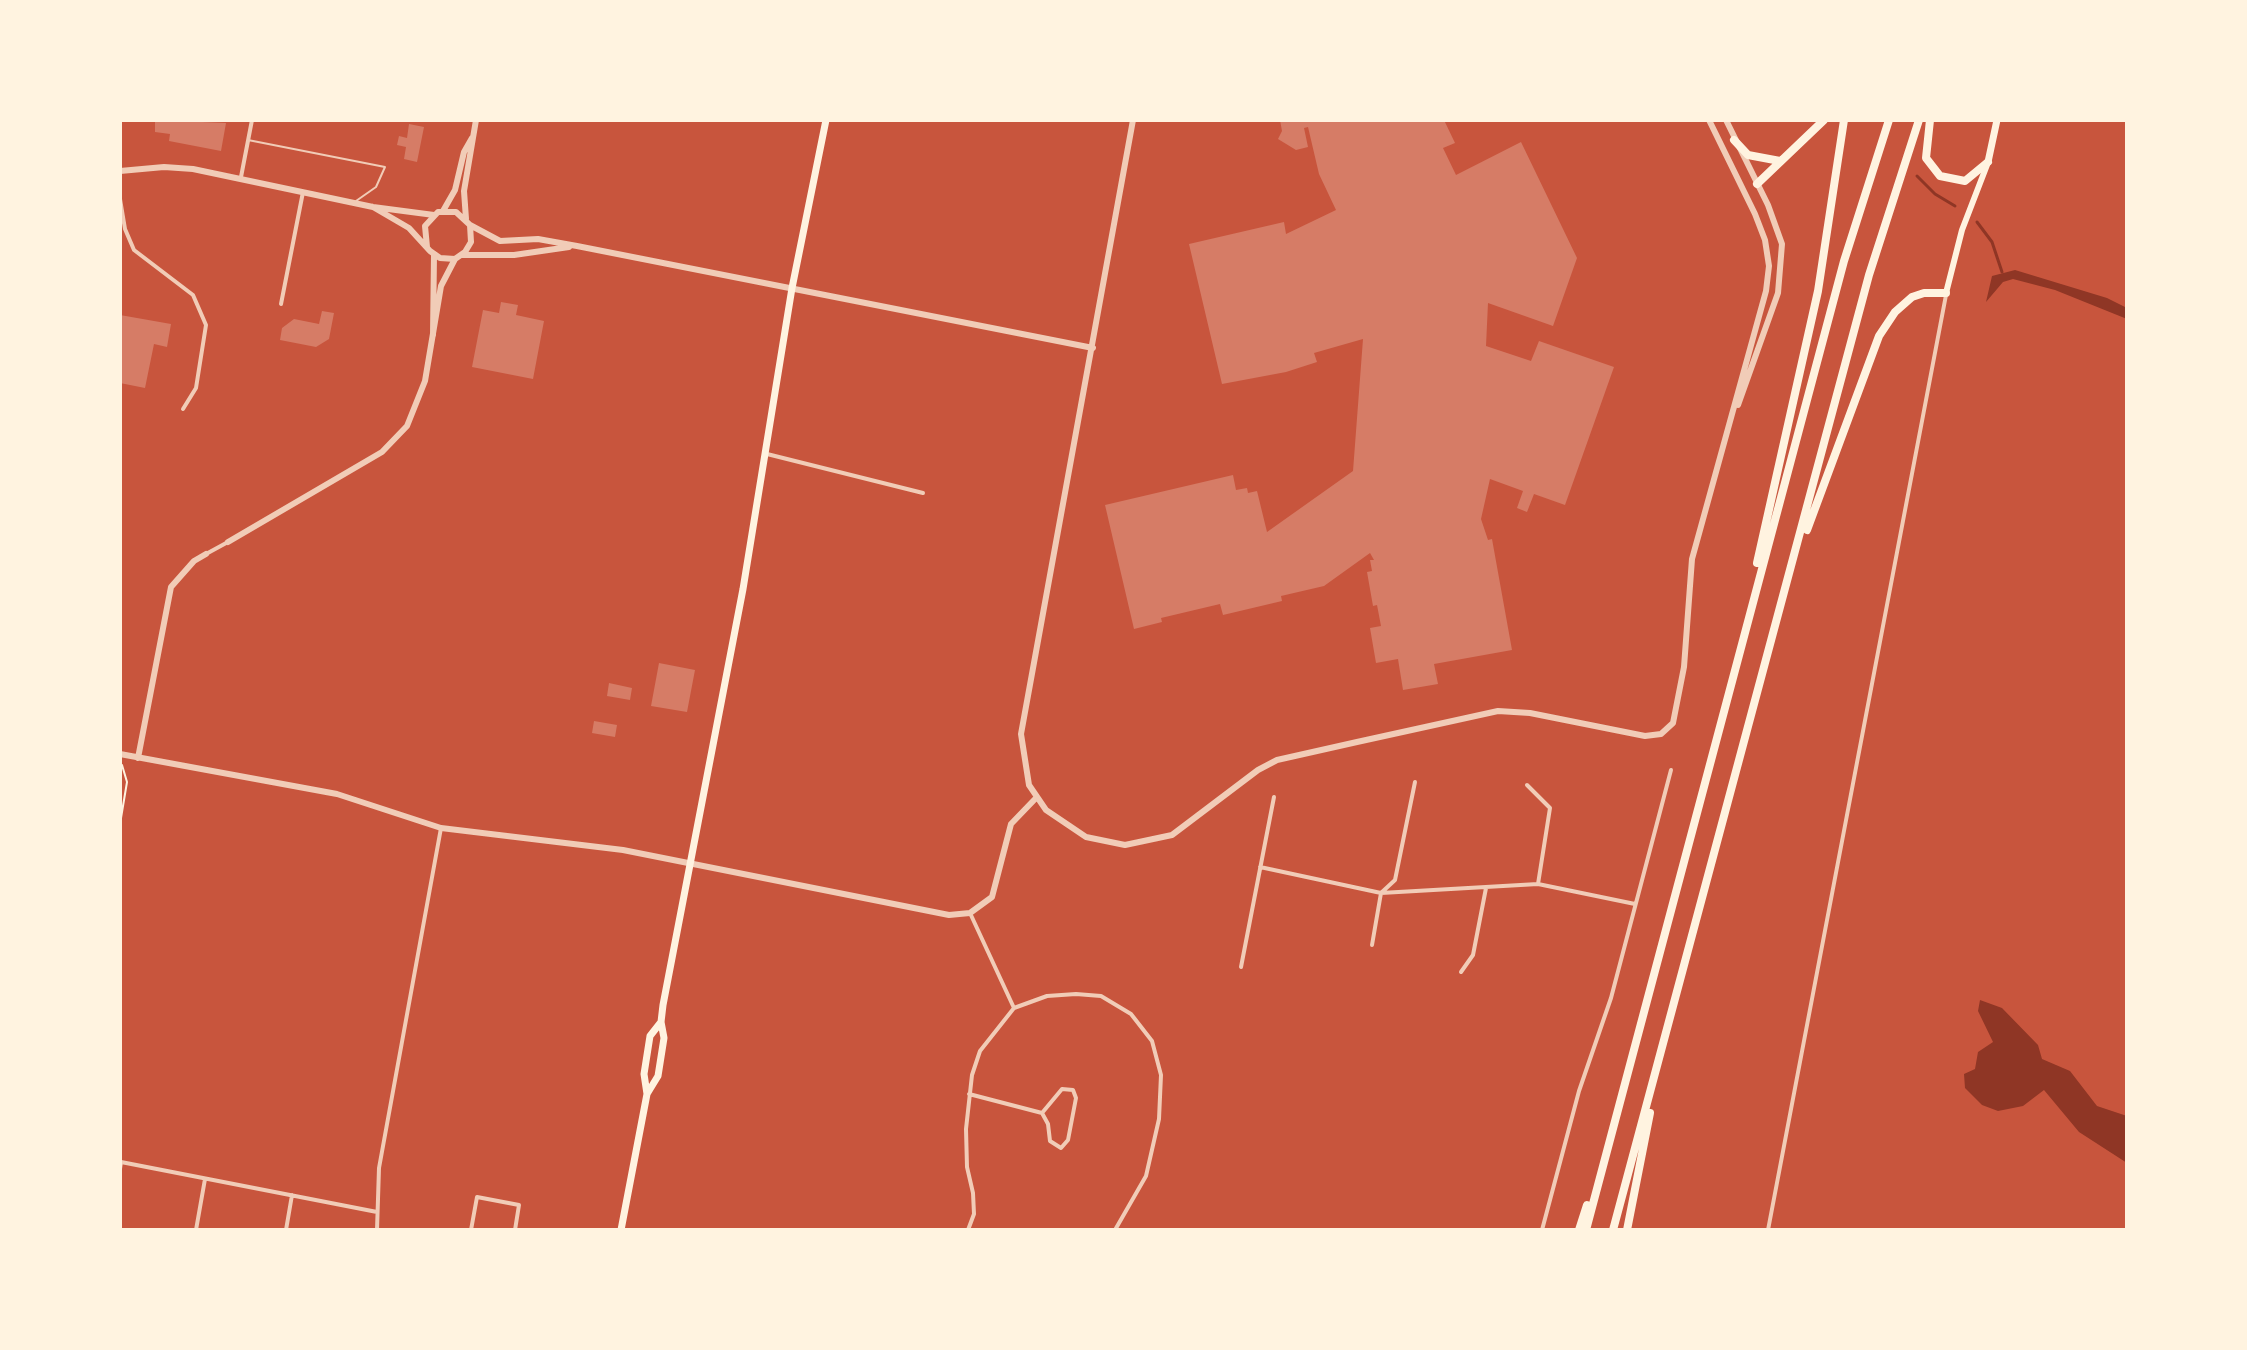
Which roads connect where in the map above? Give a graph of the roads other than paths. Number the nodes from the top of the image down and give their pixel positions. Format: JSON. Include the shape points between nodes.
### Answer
{"nodes":[{"id":1,"x":252,"y":120,"type":"edge"},
{"id":2,"x":476,"y":120,"type":"edge"},
{"id":3,"x":826,"y":120,"type":"edge"},
{"id":4,"x":1133,"y":120,"type":"edge"},
{"id":5,"x":1709,"y":120,"type":"edge"},
{"id":6,"x":1726,"y":120,"type":"edge"},
{"id":7,"x":1844,"y":120,"type":"edge"},
{"id":8,"x":1889,"y":120,"type":"edge"},
{"id":9,"x":1919,"y":120,"type":"edge"},
{"id":10,"x":1930,"y":120,"type":"edge"},
{"id":11,"x":1997,"y":120,"type":"edge"},
{"id":12,"x":1821,"y":123,"type":"edge"},
{"id":13,"x":472,"y":138,"type":"junction"},
{"id":14,"x":248,"y":140,"type":"junction"},
{"id":15,"x":1734,"y":140,"type":"junction"},
{"id":16,"x":1780,"y":161,"type":"junction"},
{"id":17,"x":1988,"y":162,"type":"junction"},
{"id":18,"x":120,"y":171,"type":"edge"},
{"id":19,"x":241,"y":177,"type":"junction"},
{"id":20,"x":1757,"y":184,"type":"junction"},
{"id":21,"x":303,"y":190,"type":"junction"},
{"id":22,"x":1743,"y":191,"type":"junction"},
{"id":23,"x":1764,"y":196,"type":"junction"},
{"id":24,"x":120,"y":199,"type":"edge"},
{"id":25,"x":355,"y":202,"type":"junction"},
{"id":26,"x":1750,"y":203,"type":"junction"},
{"id":27,"x":373,"y":207,"type":"junction"},
{"id":28,"x":443,"y":211,"type":"junction"},
{"id":29,"x":434,"y":215,"type":"junction"},
{"id":30,"x":468,"y":222,"type":"junction"},
{"id":31,"x":577,"y":246,"type":"junction"},
{"id":32,"x":427,"y":247,"type":"junction"},
{"id":33,"x":434,"y":255,"type":"junction"},
{"id":34,"x":458,"y":257,"type":"junction"},
{"id":35,"x":792,"y":288,"type":"junction"},
{"id":36,"x":1946,"y":293,"type":"junction"},
{"id":37,"x":281,"y":304,"type":"dead end"},
{"id":38,"x":433,"y":336,"type":"junction"},
{"id":39,"x":1093,"y":348,"type":"junction"},
{"id":40,"x":183,"y":409,"type":"dead end"},
{"id":41,"x":1732,"y":418,"type":"junction"},
{"id":42,"x":767,"y":454,"type":"junction"},
{"id":43,"x":923,"y":493,"type":"dead end"},
{"id":44,"x":228,"y":542,"type":"joint"},
{"id":45,"x":206,"y":554,"type":"joint"},
{"id":46,"x":1780,"y":610,"type":"junction"},
{"id":47,"x":1735,"y":664,"type":"junction"},
{"id":48,"x":120,"y":754,"type":"edge"},
{"id":49,"x":138,"y":758,"type":"junction"},
{"id":50,"x":1671,"y":770,"type":"dead end"},
{"id":51,"x":1415,"y":782,"type":"dead end"},
{"id":52,"x":1527,"y":785,"type":"dead end"},
{"id":53,"x":1274,"y":797,"type":"dead end"},
{"id":54,"x":1036,"y":798,"type":"junction"},
{"id":55,"x":441,"y":828,"type":"junction"},
{"id":56,"x":691,"y":864,"type":"junction"},
{"id":57,"x":1260,"y":867,"type":"junction"},
{"id":58,"x":1538,"y":884,"type":"junction"},
{"id":59,"x":1486,"y":888,"type":"junction"},
{"id":60,"x":1381,"y":893,"type":"junction"},
{"id":61,"x":1635,"y":904,"type":"junction"},
{"id":62,"x":970,"y":913,"type":"junction"},
{"id":63,"x":1372,"y":945,"type":"dead end"},
{"id":64,"x":1241,"y":967,"type":"dead end"},
{"id":65,"x":1461,"y":972,"type":"dead end"},
{"id":66,"x":1014,"y":1008,"type":"junction"},
{"id":67,"x":661,"y":1022,"type":"junction"},
{"id":68,"x":1664,"y":1042,"type":"junction"},
{"id":69,"x":647,"y":1094,"type":"junction"},
{"id":70,"x":969,"y":1094,"type":"junction"},
{"id":71,"x":1042,"y":1113,"type":"junction"},
{"id":72,"x":1608,"y":1140,"type":"junction"},
{"id":73,"x":121,"y":1162,"type":"edge"},
{"id":74,"x":120,"y":1169,"type":"edge"},
{"id":75,"x":205,"y":1179,"type":"junction"},
{"id":76,"x":292,"y":1195,"type":"junction"},
{"id":77,"x":377,"y":1212,"type":"junction"},
{"id":78,"x":196,"y":1230,"type":"edge"},
{"id":79,"x":286,"y":1230,"type":"edge"},
{"id":80,"x":377,"y":1230,"type":"edge"},
{"id":81,"x":471,"y":1230,"type":"edge"},
{"id":82,"x":515,"y":1230,"type":"edge"},
{"id":83,"x":621,"y":1230,"type":"edge"},
{"id":84,"x":968,"y":1230,"type":"edge"},
{"id":85,"x":1115,"y":1230,"type":"edge"},
{"id":86,"x":1542,"y":1230,"type":"edge"},
{"id":87,"x":1579,"y":1230,"type":"edge"},
{"id":88,"x":1586,"y":1230,"type":"edge"},
{"id":89,"x":1613,"y":1230,"type":"edge"},
{"id":90,"x":1627,"y":1230,"type":"edge"},
{"id":91,"x":1768,"y":1230,"type":"edge"}],
"edges":[{"from":1,"to":14,"type":"street"},
{"from":2,"to":13,"type":"street"},
{"from":3,"to":35,"type":"main road"},
{"from":4,"to":39,"type":"street"},
{"from":5,"to":22,"type":"street"},
{"from":6,"to":15,"type":"street"},
{"from":7,"to":47,"type":"highway","via":[[1818,291]]},
{"from":8,"to":47,"type":"highway","via":[[1857,215]]},
{"from":9,"to":46,"type":"highway","via":[[1873,262]]},
{"from":10,"to":17,"type":"highway","via":[[1926,158],[1940,176],[1965,181]]},
{"from":11,"to":17,"type":"main road"},
{"from":12,"to":16,"type":"highway"},
{"from":13,"to":28,"type":"street"},
{"from":13,"to":30,"type":"street","via":[[464,201]]},
{"from":14,"to":19,"type":"street"},
{"from":14,"to":25,"type":"lane","via":[[385,167],[376,187]]},
{"from":15,"to":16,"type":"highway","via":[[1748,155]]},
{"from":15,"to":20,"type":"street"},
{"from":16,"to":20,"type":"highway"},
{"from":17,"to":36,"type":"main road"},
{"from":18,"to":19,"type":"street","via":[[164,167]]},
{"from":19,"to":21,"type":"street"},
{"from":20,"to":22,"type":"street"},
{"from":20,"to":23,"type":"street"},
{"from":21,"to":25,"type":"street"},
{"from":21,"to":37,"type":"street"},
{"from":22,"to":26,"type":"street"},
{"from":23,"to":26,"type":"street"},
{"from":23,"to":41,"type":"street","via":[[1782,244],[1782,272],[1748,385]]},
{"from":24,"to":40,"type":"street","via":[[134,250],[193,295],[206,325],[196,388]]},
{"from":25,"to":27,"type":"street"},
{"from":26,"to":41,"type":"street","via":[[1769,266]]},
{"from":27,"to":29,"type":"street"},
{"from":27,"to":32,"type":"street","via":[[409,228]]},
{"from":28,"to":29,"type":"street"},
{"from":28,"to":30,"type":"street","via":[[456,212]]},
{"from":29,"to":32,"type":"street","via":[[425,226]]},
{"from":30,"to":31,"type":"street","via":[[500,241],[538,239]]},
{"from":30,"to":34,"type":"street","via":[[471,242]]},
{"from":31,"to":34,"type":"street"},
{"from":31,"to":35,"type":"street"},
{"from":32,"to":33,"type":"street"},
{"from":33,"to":34,"type":"street"},
{"from":33,"to":38,"type":"street"},
{"from":34,"to":38,"type":"street","via":[[441,286]]},
{"from":35,"to":39,"type":"street"},
{"from":35,"to":42,"type":"main road"},
{"from":36,"to":46,"type":"highway","via":[[1912,297],[1879,336]]},
{"from":36,"to":91,"type":"street"},
{"from":38,"to":44,"type":"street","via":[[417,406],[407,426],[382,452]]},
{"from":39,"to":54,"type":"street","via":[[1024,711],[1022,753]]},
{"from":41,"to":54,"type":"street","via":[[1692,559],[1677,715],[1661,734],[1628,733],[1522,712],[1479,714],[1277,760],[1172,835],[1125,845],[1070,829]]},
{"from":42,"to":43,"type":"street"},
{"from":42,"to":56,"type":"main road"},
{"from":44,"to":45,"type":"street"},
{"from":45,"to":49,"type":"street","via":[[171,587]]},
{"from":46,"to":68,"type":"highway"},
{"from":47,"to":72,"type":"highway"},
{"from":48,"to":49,"type":"street"},
{"from":49,"to":55,"type":"street","via":[[337,794]]},
{"from":50,"to":61,"type":"street"},
{"from":51,"to":60,"type":"street","via":[[1395,880]]},
{"from":52,"to":58,"type":"street","via":[[1550,808]]},
{"from":53,"to":57,"type":"street"},
{"from":54,"to":62,"type":"street","via":[[1011,824],[992,897]]},
{"from":55,"to":56,"type":"street","via":[[607,847]]},
{"from":55,"to":77,"type":"street","via":[[379,1168]]},
{"from":56,"to":62,"type":"street","via":[[935,913]]},
{"from":56,"to":67,"type":"main road"},
{"from":57,"to":60,"type":"street"},
{"from":57,"to":64,"type":"street"},
{"from":58,"to":59,"type":"street"},
{"from":58,"to":61,"type":"street"},
{"from":59,"to":60,"type":"street"},
{"from":59,"to":65,"type":"street","via":[[1473,955]]},
{"from":60,"to":63,"type":"street"},
{"from":61,"to":86,"type":"street"},
{"from":62,"to":66,"type":"street"},
{"from":66,"to":70,"type":"street","via":[[980,1051]]},
{"from":66,"to":85,"type":"street","via":[[1047,996],[1101,996],[1131,1014],[1152,1041],[1161,1075],[1159,1119],[1146,1176]]},
{"from":67,"to":69,"type":"main road","via":[[658,1076]]},
{"from":67,"to":69,"type":"main road","via":[[650,1036],[644,1074]]},
{"from":68,"to":89,"type":"highway"},
{"from":68,"to":90,"type":"highway"},
{"from":69,"to":83,"type":"main road"},
{"from":70,"to":71,"type":"street"},
{"from":70,"to":84,"type":"street","via":[[966,1146],[974,1214]]},
{"from":71,"to":71,"type":"street","via":[[1050,1141],[1061,1148],[1068,1140],[1075,1093],[1062,1089]]},
{"from":72,"to":87,"type":"highway"},
{"from":72,"to":88,"type":"highway"},
{"from":73,"to":74,"type":"street"},
{"from":73,"to":75,"type":"street"},
{"from":75,"to":76,"type":"street"},
{"from":75,"to":78,"type":"street"},
{"from":76,"to":77,"type":"street"},
{"from":76,"to":79,"type":"street"},
{"from":77,"to":80,"type":"street"},
{"from":81,"to":82,"type":"street","via":[[477,1197],[519,1205]]}]}
